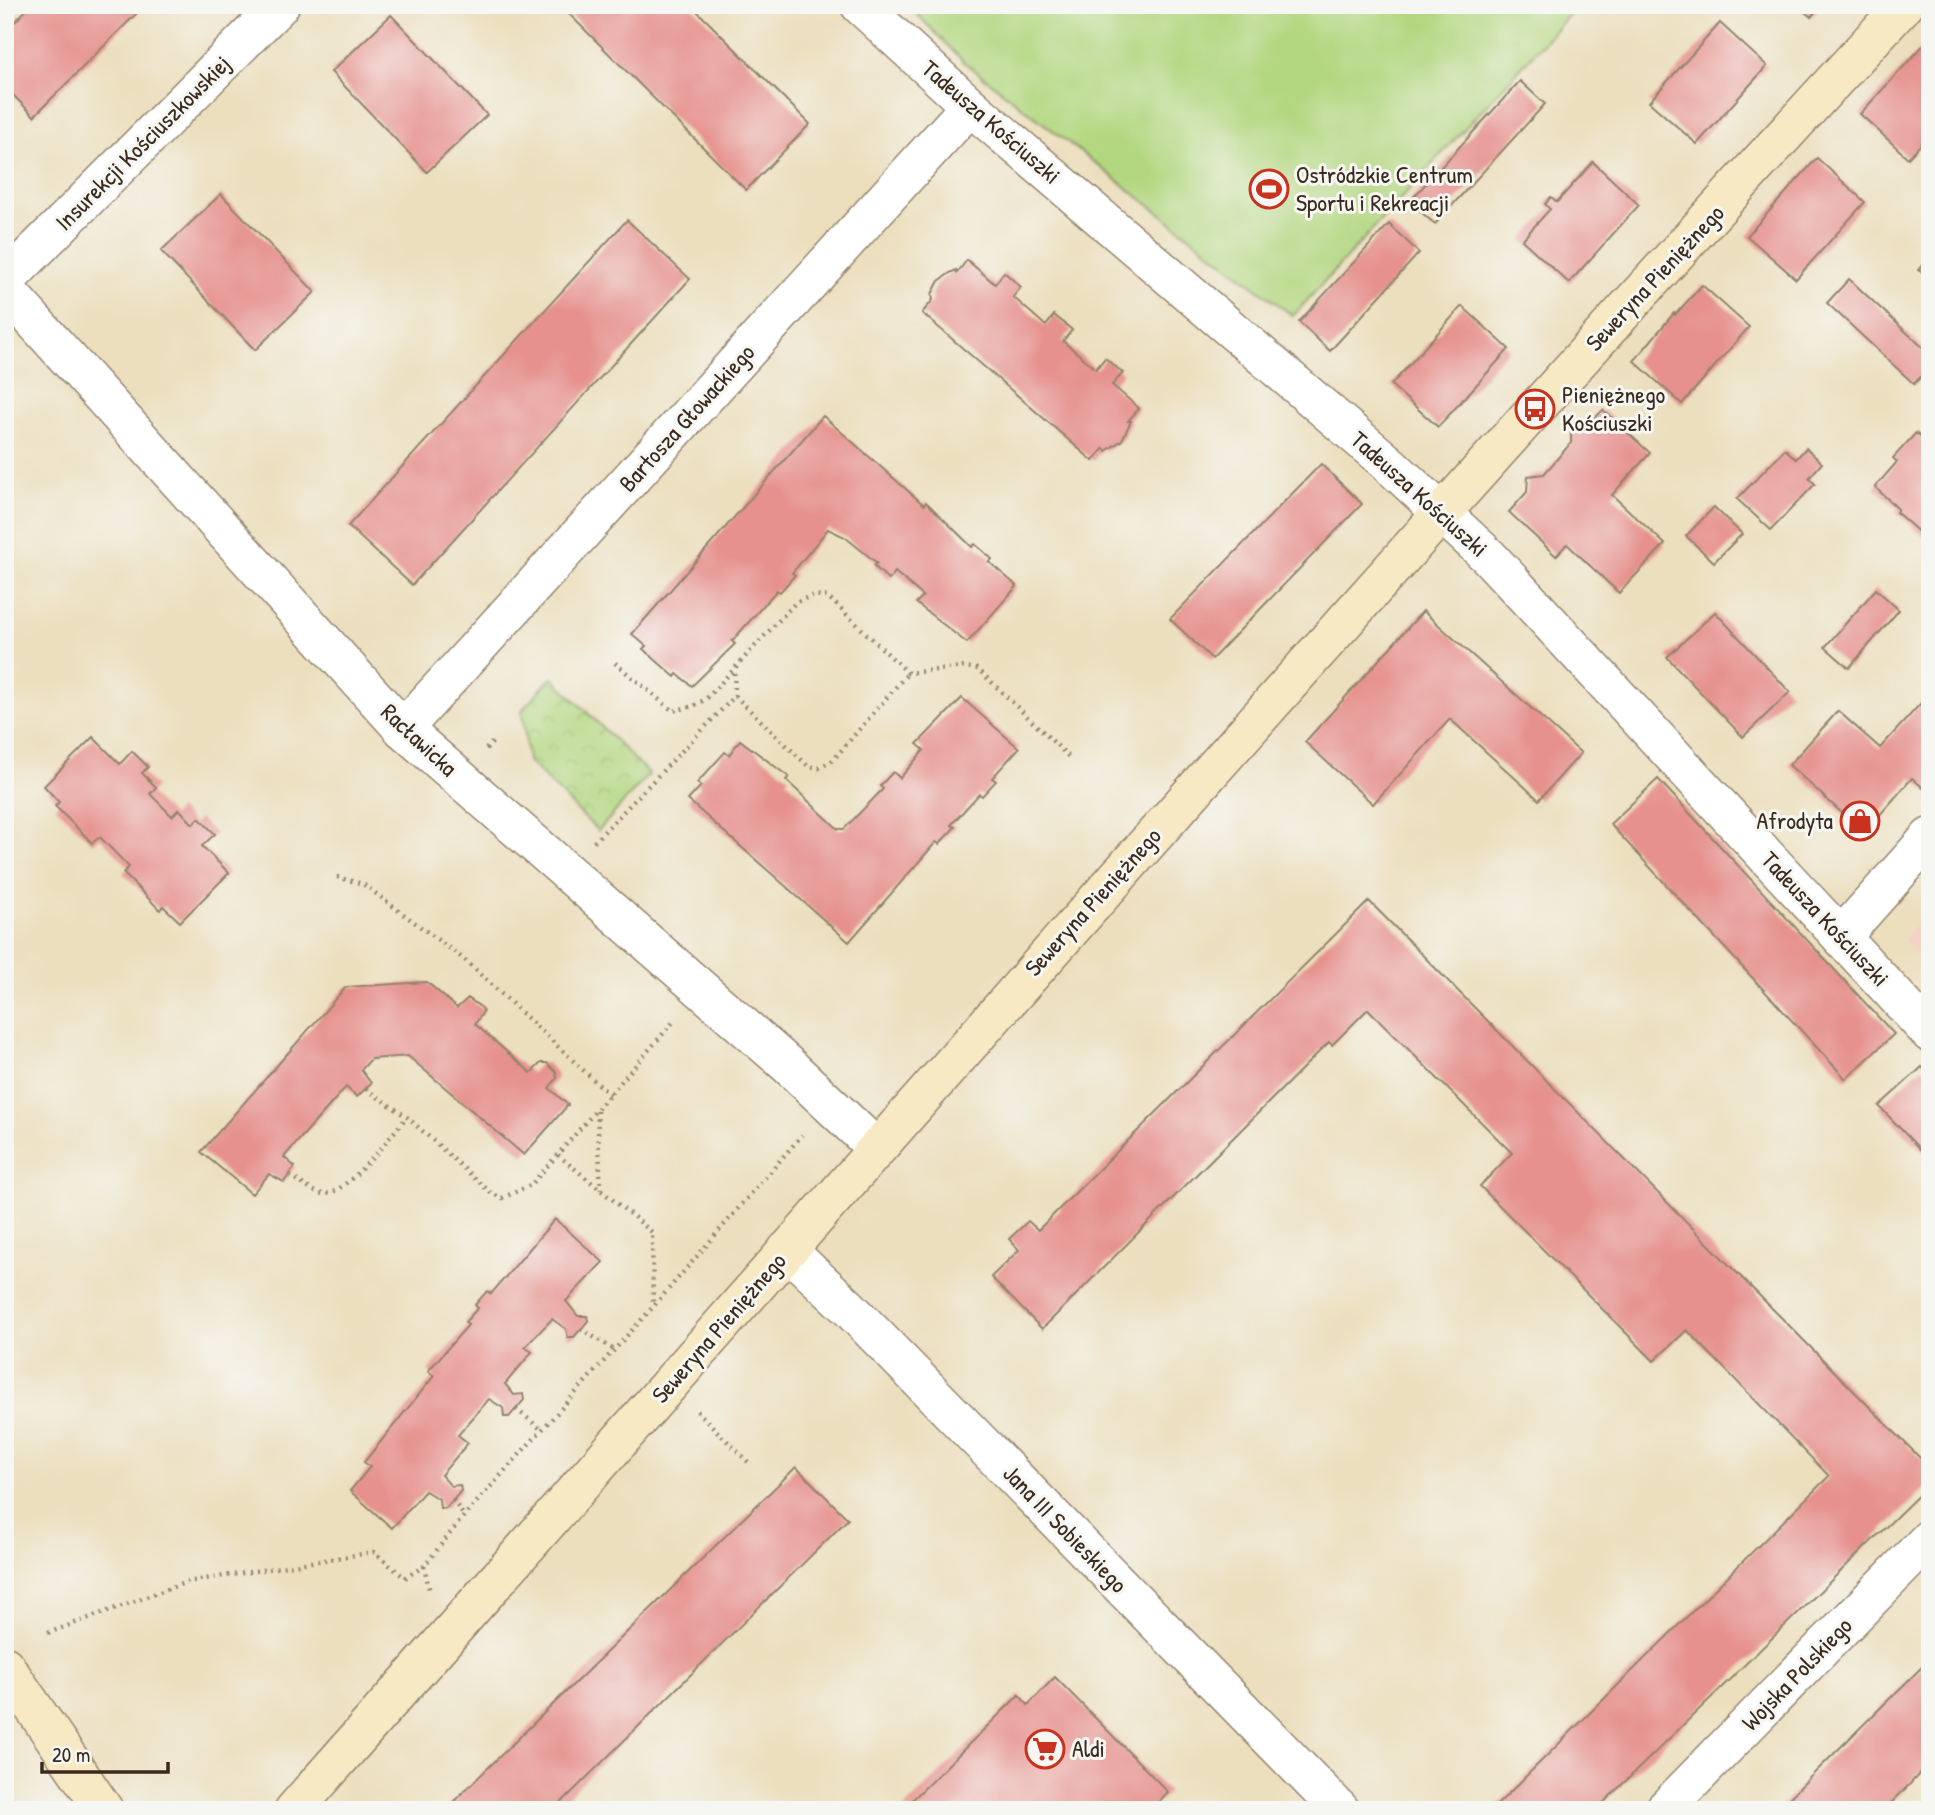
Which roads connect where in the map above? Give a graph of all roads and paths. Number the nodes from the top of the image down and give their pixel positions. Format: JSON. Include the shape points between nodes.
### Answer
{"nodes":[{"id":1,"x":280,"y":5,"type":"edge"},
{"id":2,"x":860,"y":5,"type":"edge"},
{"id":3,"x":1904,"y":5,"type":"edge"},
{"id":4,"x":970,"y":106,"type":"junction"},
{"id":5,"x":5,"y":281,"type":"edge"},
{"id":6,"x":5,"y":289,"type":"edge"},
{"id":7,"x":1441,"y":513,"type":"junction"},
{"id":8,"x":615,"y":663,"type":"dead end"},
{"id":9,"x":734,"y":668,"type":"junction"},
{"id":10,"x":908,"y":673,"type":"junction"},
{"id":11,"x":734,"y":696,"type":"junction"},
{"id":12,"x":403,"y":729,"type":"junction"},
{"id":13,"x":1069,"y":757,"type":"dead end"},
{"id":14,"x":1930,"y":837,"type":"edge"},
{"id":15,"x":592,"y":844,"type":"dead end"},
{"id":16,"x":337,"y":877,"type":"dead end"},
{"id":17,"x":1841,"y":937,"type":"junction"},
{"id":18,"x":709,"y":997,"type":"junction"},
{"id":19,"x":1930,"y":1033,"type":"edge"},
{"id":20,"x":366,"y":1090,"type":"dead end"},
{"id":21,"x":610,"y":1095,"type":"junction"},
{"id":22,"x":597,"y":1111,"type":"junction"},
{"id":23,"x":407,"y":1117,"type":"junction"},
{"id":24,"x":804,"y":1133,"type":"dead end"},
{"id":25,"x":876,"y":1148,"type":"junction"},
{"id":26,"x":558,"y":1155,"type":"junction"},
{"id":27,"x":290,"y":1176,"type":"dead end"},
{"id":28,"x":601,"y":1191,"type":"junction"},
{"id":29,"x":787,"y":1250,"type":"junction"},
{"id":30,"x":653,"y":1307,"type":"junction"},
{"id":31,"x":581,"y":1329,"type":"dead end"},
{"id":32,"x":613,"y":1349,"type":"junction"},
{"id":33,"x":516,"y":1409,"type":"dead end"},
{"id":34,"x":685,"y":1418,"type":"dead end"},
{"id":35,"x":542,"y":1430,"type":"junction"},
{"id":36,"x":748,"y":1462,"type":"dead end"},
{"id":37,"x":453,"y":1500,"type":"dead end"},
{"id":38,"x":464,"y":1516,"type":"junction"},
{"id":39,"x":1930,"y":1538,"type":"edge"},
{"id":40,"x":48,"y":1633,"type":"dead end"},
{"id":41,"x":5,"y":1666,"type":"edge"},
{"id":42,"x":300,"y":1807,"type":"edge"},
{"id":43,"x":104,"y":1810,"type":"edge"},
{"id":44,"x":1340,"y":1810,"type":"edge"},
{"id":45,"x":1664,"y":1810,"type":"edge"}],
"edges":[{"from":1,"to":5,"type":"street","name":"Insurekcji Kościuszkowskiej"},
{"from":2,"to":4,"type":"street","name":"Tadeusza Kościuszki"},
{"from":3,"to":7,"type":"street","name":"Seweryna Pieniężnego"},
{"from":4,"to":7,"type":"street","name":"Tadeusza Kościuszki"},
{"from":4,"to":12,"type":"street","name":"Bartosza Głowackiego"},
{"from":6,"to":12,"type":"street","name":"Racławicka"},
{"from":7,"to":17,"type":"street","name":"Tadeusza Kościuszki","via":[[1489,557]]},
{"from":7,"to":25,"type":"street","name":"Seweryna Pieniężnego"},
{"from":8,"to":9,"type":"path","via":[[673,711],[707,698]]},
{"from":9,"to":10,"type":"path","via":[[796,603],[814,595],[828,597]]},
{"from":9,"to":11,"type":"path"},
{"from":10,"to":11,"type":"path","via":[[832,760],[819,768],[808,766]]},
{"from":10,"to":13,"type":"path","via":[[978,669]]},
{"from":11,"to":15,"type":"path"},
{"from":12,"to":18,"type":"street","name":"Racławicka"},
{"from":14,"to":17,"type":"street"},
{"from":16,"to":21,"type":"path","via":[[363,884],[465,960]]},
{"from":17,"to":19,"type":"street","name":"Tadeusza Kościuszki"},
{"from":18,"to":21,"type":"path","via":[[688,1005]]},
{"from":18,"to":25,"type":"street","name":"Racławicka"},
{"from":20,"to":23,"type":"path"},
{"from":21,"to":22,"type":"path"},
{"from":22,"to":26,"type":"path"},
{"from":22,"to":28,"type":"path"},
{"from":23,"to":26,"type":"path","via":[[502,1198],[531,1185]]},
{"from":23,"to":27,"type":"path","via":[[334,1192],[321,1194]]},
{"from":24,"to":30,"type":"path"},
{"from":25,"to":29,"type":"street","name":"Seweryna Pieniężnego"},
{"from":26,"to":28,"type":"path"},
{"from":28,"to":30,"type":"path","via":[[652,1232]]},
{"from":29,"to":42,"type":"street","name":"Seweryna Pieniężnego"},
{"from":29,"to":44,"type":"street","name":"Jana III Sobieskiego"},
{"from":30,"to":32,"type":"path"},
{"from":31,"to":32,"type":"path"},
{"from":32,"to":35,"type":"path"},
{"from":33,"to":35,"type":"path"},
{"from":34,"to":36,"type":"path","via":[[694,1408]]},
{"from":35,"to":38,"type":"path"},
{"from":37,"to":38,"type":"path"},
{"from":38,"to":40,"type":"path","via":[[424,1566],[405,1578],[374,1552],[187,1581]]},
{"from":39,"to":45,"type":"street","name":"Wojska Polskiego"},
{"from":41,"to":43,"type":"street"}]}
